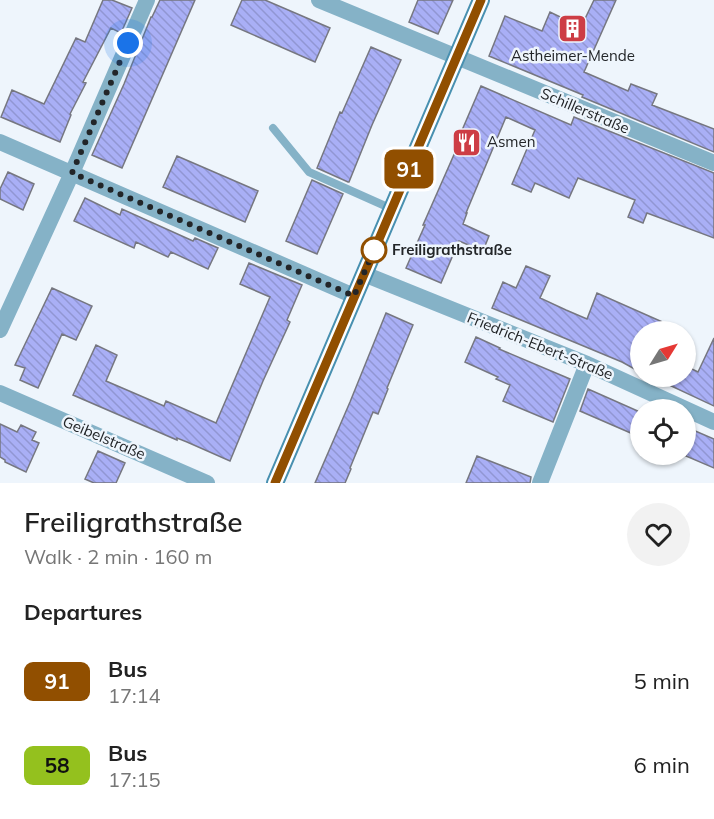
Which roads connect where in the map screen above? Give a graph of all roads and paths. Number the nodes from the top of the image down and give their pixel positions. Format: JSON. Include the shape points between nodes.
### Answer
{"nodes":[{"id":1,"x":147,"y":0,"type":"edge"},
{"id":2,"x":319,"y":0,"type":"edge"},
{"id":3,"x":481,"y":0,"type":"edge"},
{"id":4,"x":456,"y":57,"type":"junction"},
{"id":5,"x":273,"y":128,"type":"dead end"},
{"id":6,"x":0,"y":142,"type":"edge"},
{"id":7,"x":714,"y":163,"type":"edge"},
{"id":8,"x":72,"y":173,"type":"junction"},
{"id":9,"x":392,"y":209,"type":"junction"},
{"id":10,"x":364,"y":274,"type":"junction"},
{"id":11,"x":354,"y":296,"type":"junction"},
{"id":12,"x":0,"y":330,"type":"edge"},
{"id":13,"x":587,"y":364,"type":"junction"},
{"id":14,"x":0,"y":393,"type":"edge"},
{"id":15,"x":714,"y":422,"type":"edge"},
{"id":16,"x":207,"y":483,"type":"edge"},
{"id":17,"x":275,"y":483,"type":"edge"},
{"id":18,"x":540,"y":483,"type":"edge"}],
"edges":[{"from":1,"to":8,"type":"street"},
{"from":2,"to":4,"type":"street","name":"Schillerstraße"},
{"from":3,"to":4,"type":"main road"},
{"from":4,"to":7,"type":"street","name":"Schillerstraße"},
{"from":4,"to":9,"type":"main road"},
{"from":5,"to":9,"type":"lane","via":[[309,172]]},
{"from":6,"to":8,"type":"street"},
{"from":8,"to":11,"type":"street"},
{"from":8,"to":12,"type":"street"},
{"from":9,"to":10,"type":"main road"},
{"from":10,"to":11,"type":"main road"},
{"from":10,"to":13,"type":"street","name":"Friedrich-Ebert-Straße"},
{"from":11,"to":17,"type":"main road"},
{"from":13,"to":15,"type":"street","name":"Friedrich-Ebert-Straße"},
{"from":13,"to":18,"type":"street"},
{"from":14,"to":16,"type":"street","name":"Geibelstraße"}]}
